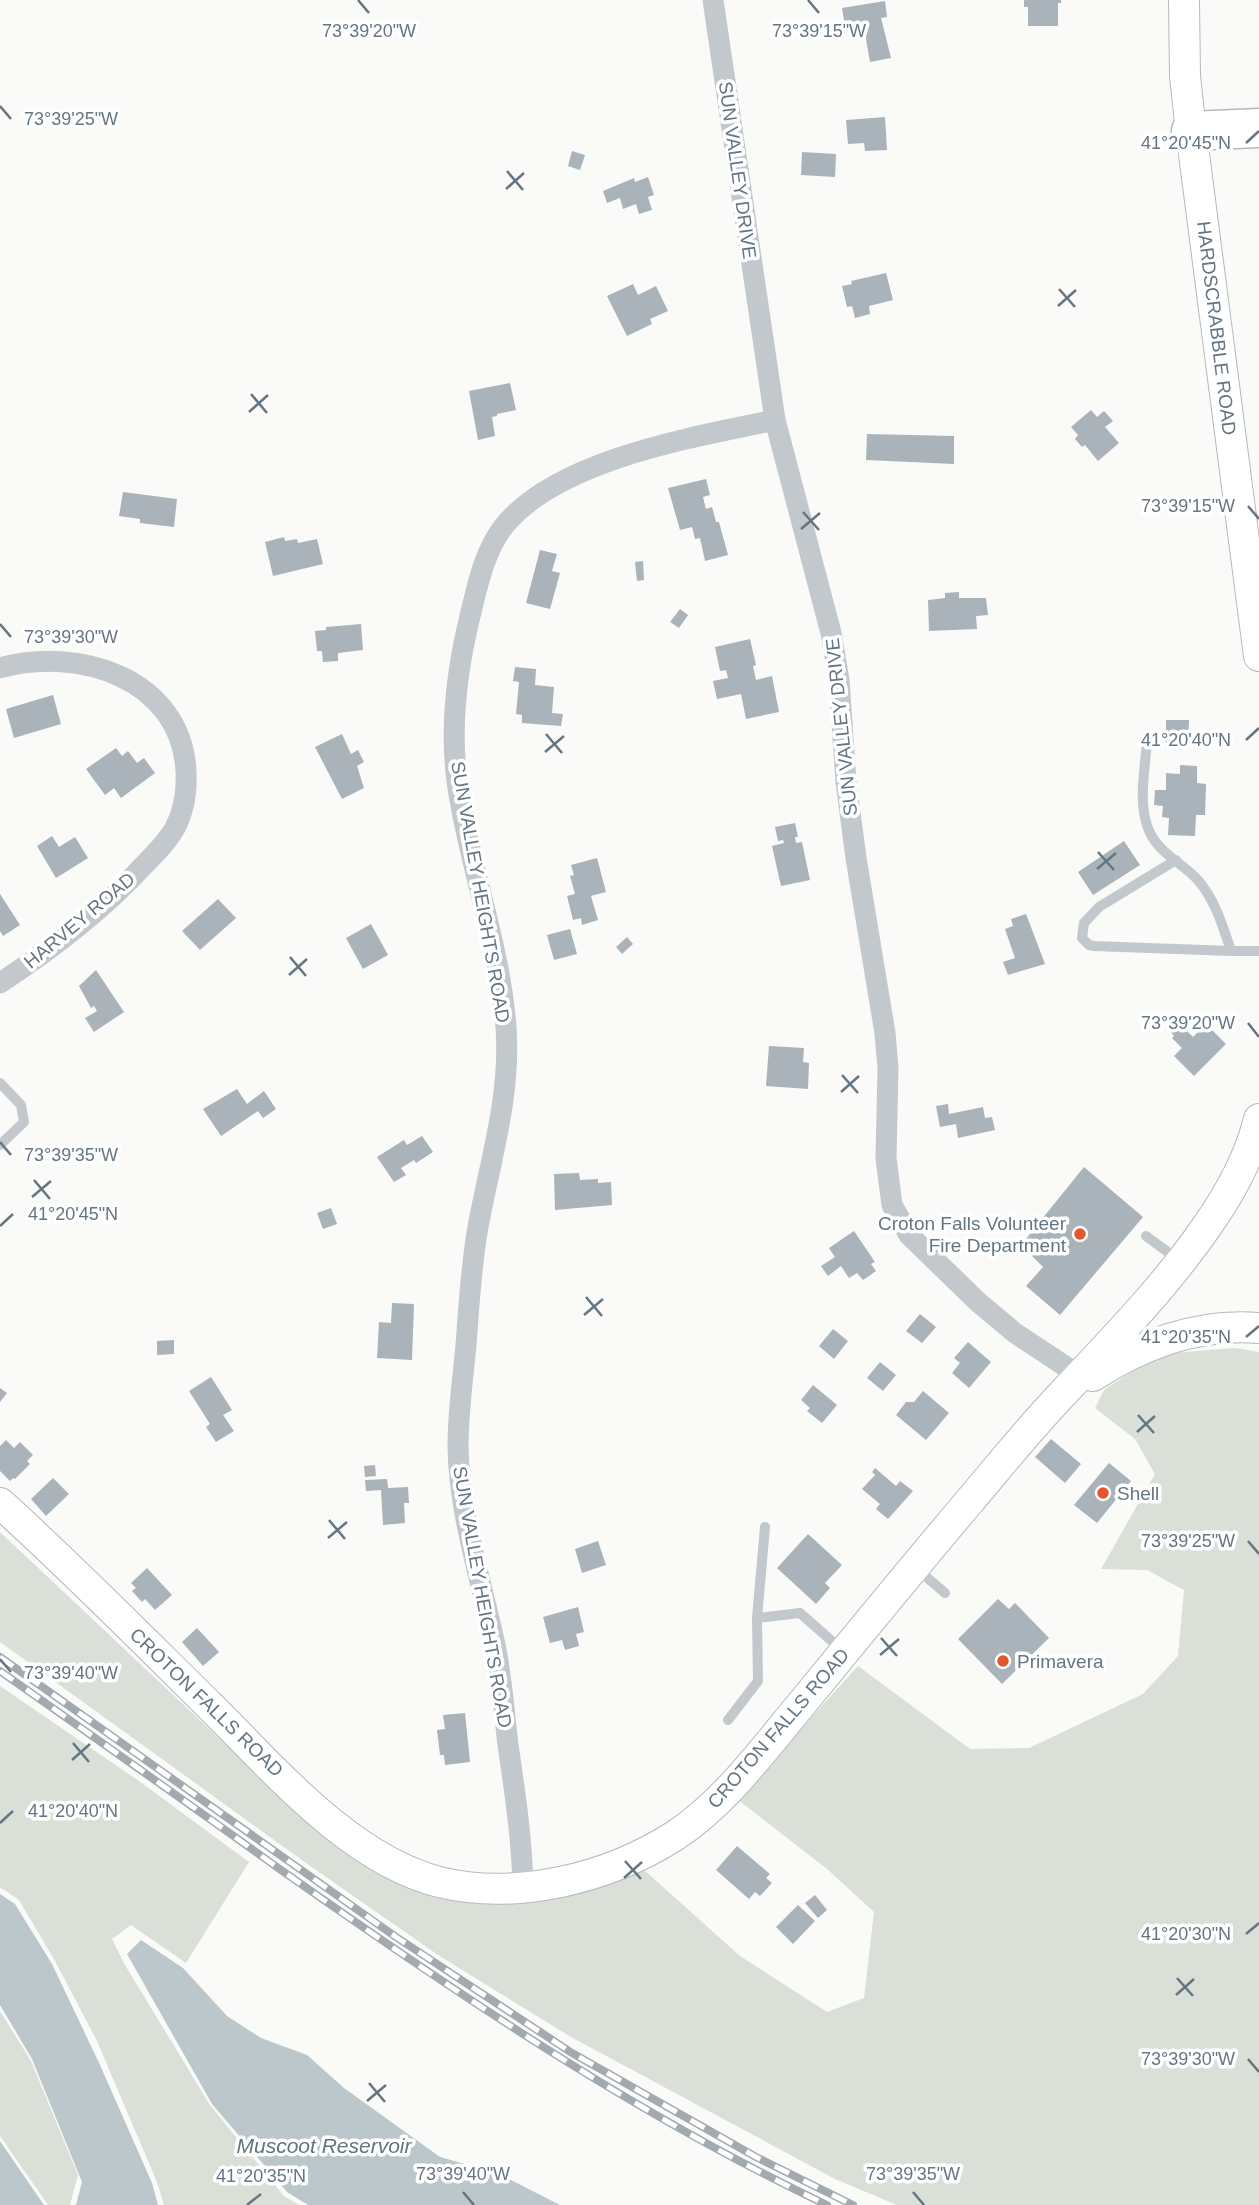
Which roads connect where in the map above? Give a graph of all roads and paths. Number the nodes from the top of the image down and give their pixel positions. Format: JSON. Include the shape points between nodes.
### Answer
{"nodes":[{"id":1,"x":713,"y":0,"type":"edge"},
{"id":2,"x":1184,"y":0,"type":"edge"},
{"id":3,"x":1259,"y":128,"type":"edge"},
{"id":4,"x":1193,"y":144,"type":"junction"},
{"id":5,"x":1259,"y":155,"type":"edge"},
{"id":6,"x":775,"y":420,"type":"junction"},
{"id":7,"x":1259,"y":656,"type":"edge"},
{"id":8,"x":0,"y":668,"type":"edge"},
{"id":9,"x":1147,"y":741,"type":"dead end"},
{"id":10,"x":1176,"y":860,"type":"junction"},
{"id":11,"x":1231,"y":951,"type":"junction"},
{"id":12,"x":1259,"y":951,"type":"edge"},
{"id":13,"x":0,"y":983,"type":"edge"},
{"id":14,"x":0,"y":1083,"type":"edge"},
{"id":15,"x":1259,"y":1119,"type":"edge"},
{"id":16,"x":0,"y":1145,"type":"edge"},
{"id":17,"x":1251,"y":1172,"type":"edge"},
{"id":18,"x":1146,"y":1236,"type":"dead end"},
{"id":19,"x":1181,"y":1261,"type":"junction"},
{"id":20,"x":1259,"y":1328,"type":"edge"},
{"id":21,"x":1080,"y":1377,"type":"junction"},
{"id":22,"x":1050,"y":1407,"type":"junction"},
{"id":23,"x":0,"y":1503,"type":"edge"},
{"id":24,"x":765,"y":1527,"type":"dead end"},
{"id":25,"x":915,"y":1567,"type":"junction"},
{"id":26,"x":944,"y":1593,"type":"dead end"},
{"id":27,"x":757,"y":1618,"type":"junction"},
{"id":28,"x":844,"y":1651,"type":"junction"},
{"id":29,"x":728,"y":1720,"type":"dead end"},
{"id":30,"x":523,"y":1888,"type":"junction"}],
"edges":[{"from":1,"to":6,"type":"street","name":"SUN VALLEY DRIVE"},
{"from":2,"to":4,"type":"main road","name":"HARDSCRABBLE ROAD","via":[[1185,76]]},
{"from":3,"to":4,"type":"highway"},
{"from":4,"to":5,"type":"highway"},
{"from":4,"to":7,"type":"main road","name":"HARDSCRABBLE ROAD"},
{"from":6,"to":21,"type":"street","name":"SUN VALLEY DRIVE","via":[[839,680],[846,782],[885,1033],[886,1158],[892,1205],[909,1235],[978,1302]]},
{"from":6,"to":30,"type":"street","name":"SUN VALLEY HEIGHTS ROAD","via":[[624,455],[548,490],[523,508],[504,526],[491,549],[461,656],[454,745],[458,788],[500,980],[507,1066],[471,1274],[458,1444],[465,1516],[502,1686]]},
{"from":8,"to":13,"type":"street","name":"HARVEY ROAD","via":[[61,661],[90,665],[135,683],[168,716],[185,759],[186,783],[175,828],[133,877],[69,933]]},
{"from":9,"to":10,"type":"lane","via":[[1143,813],[1150,835]]},
{"from":10,"to":11,"type":"lane","via":[[1204,888]]},
{"from":10,"to":11,"type":"lane","via":[[1099,907],[1084,923],[1082,938],[1094,946]]},
{"from":11,"to":12,"type":"lane"},
{"from":14,"to":16,"type":"lane","via":[[21,1105],[24,1122]]},
{"from":15,"to":17,"type":"main road"},
{"from":17,"to":19,"type":"main road","name":"CROTON FALLS ROAD"},
{"from":18,"to":19,"type":"lane"},
{"from":19,"to":21,"type":"main road","name":"CROTON FALLS ROAD"},
{"from":20,"to":22,"type":"main road","via":[[1192,1333],[1158,1342],[1127,1355]]},
{"from":21,"to":22,"type":"main road","name":"CROTON FALLS ROAD"},
{"from":22,"to":25,"type":"main road","name":"CROTON FALLS ROAD"},
{"from":23,"to":30,"type":"main road","name":"CROTON FALLS ROAD","via":[[297,1791],[352,1838],[432,1880],[462,1887]]},
{"from":24,"to":27,"type":"lane"},
{"from":25,"to":26,"type":"lane"},
{"from":25,"to":28,"type":"main road","name":"CROTON FALLS ROAD"},
{"from":27,"to":28,"type":"lane","via":[[800,1613]]},
{"from":27,"to":29,"type":"lane","via":[[758,1681]]},
{"from":28,"to":30,"type":"main road","name":"CROTON FALLS ROAD","via":[[728,1788],[678,1833],[620,1863]]}]}
